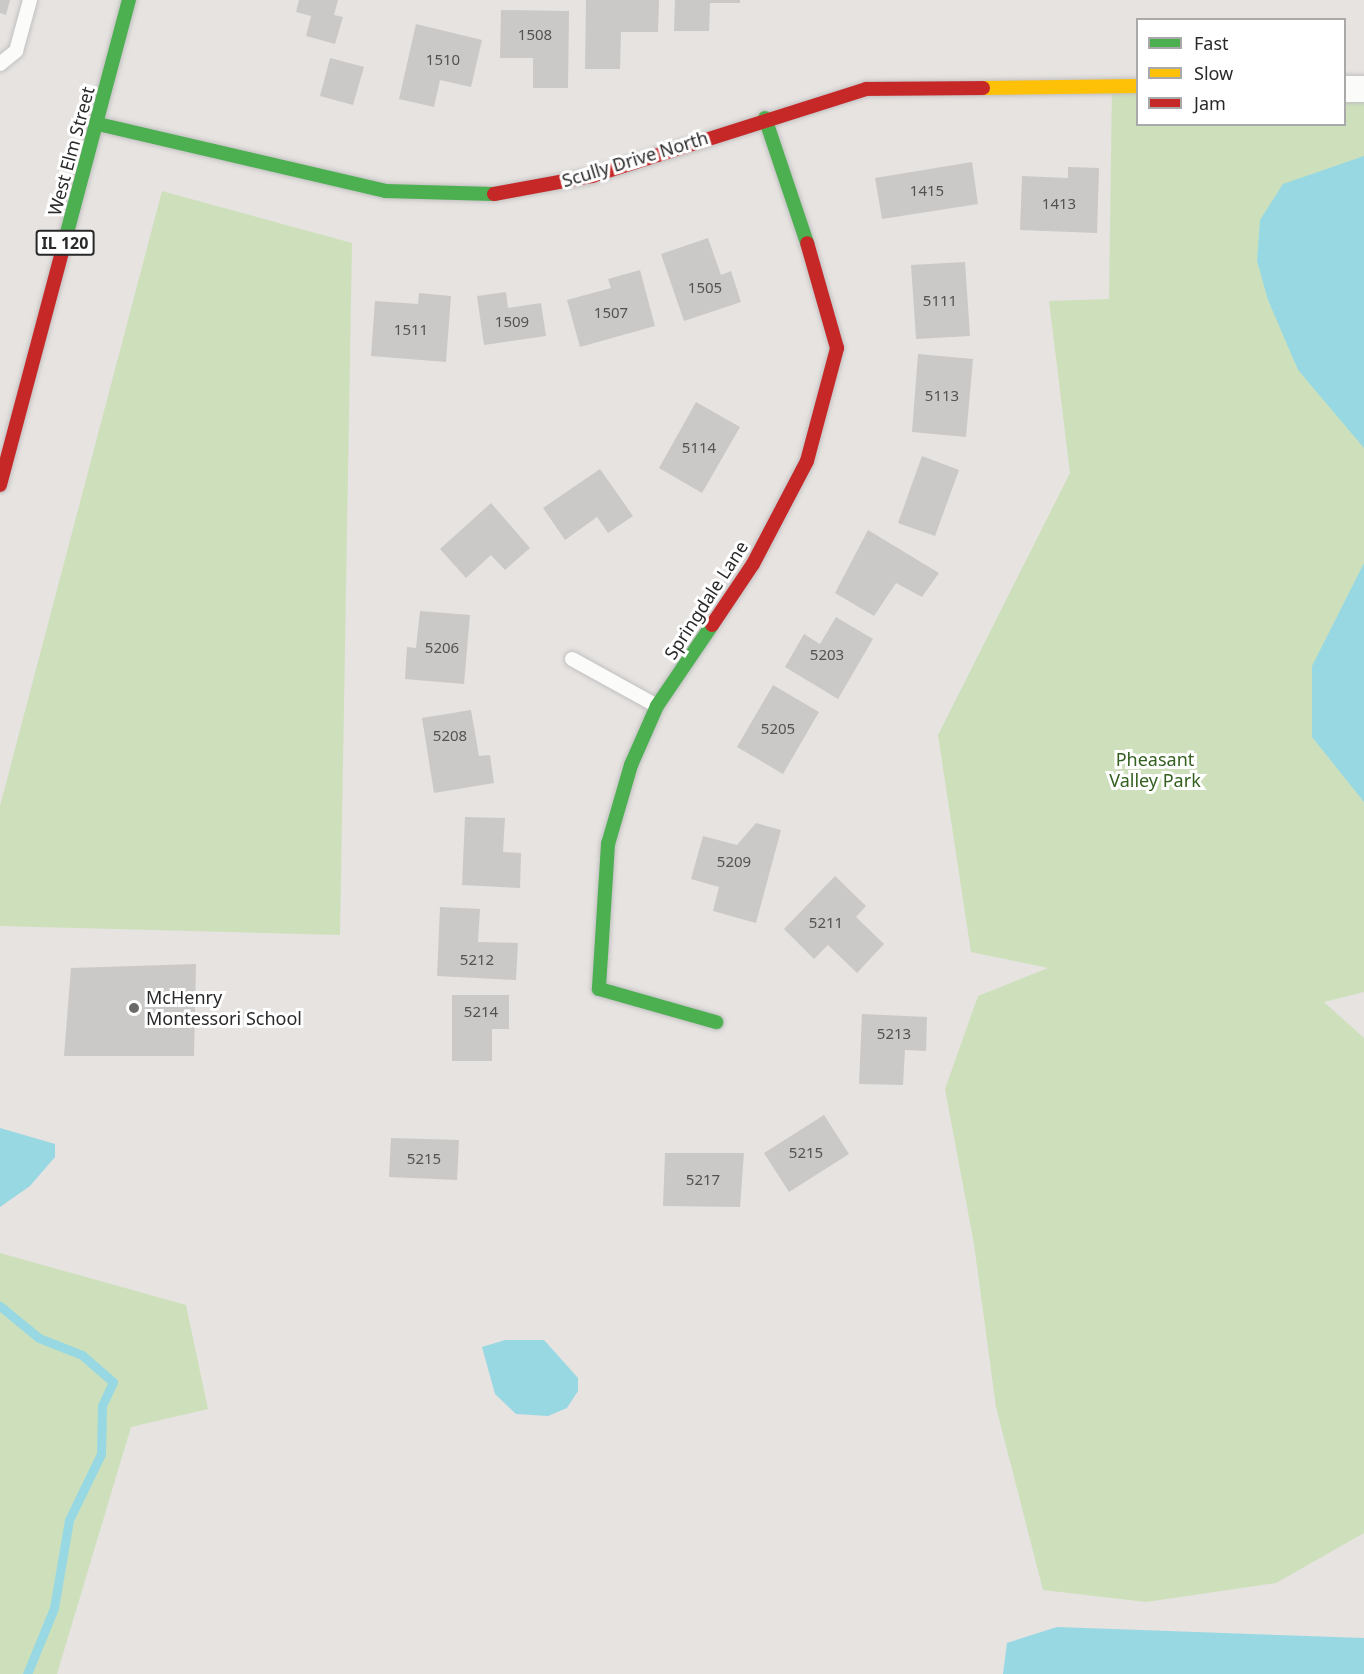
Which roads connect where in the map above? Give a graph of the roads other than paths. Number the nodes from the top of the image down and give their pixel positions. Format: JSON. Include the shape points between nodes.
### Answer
{"nodes":[{"id":1,"x":30,"y":0,"type":"edge"},
{"id":2,"x":129,"y":0,"type":"edge"},
{"id":3,"x":0,"y":64,"type":"edge"},
{"id":4,"x":1136,"y":86,"type":"edge"},
{"id":5,"x":1346,"y":89,"type":"edge"},
{"id":6,"x":1364,"y":89,"type":"edge"},
{"id":7,"x":765,"y":118,"type":"junction"},
{"id":8,"x":98,"y":124,"type":"junction"},
{"id":9,"x":7,"y":433,"type":"edge"},
{"id":10,"x":0,"y":485,"type":"edge"},
{"id":11,"x":572,"y":659,"type":"dead end"},
{"id":12,"x":657,"y":706,"type":"junction"},
{"id":13,"x":716,"y":1022,"type":"dead end"}],
"edges":[{"from":1,"to":3,"type":"lane","via":[[16,51]]},
{"from":2,"to":8,"type":"street","name":"West Elm Street","number":"IL 120"},
{"from":4,"to":7,"type":"street","name":"Scully Drive North","via":[[866,89]]},
{"from":5,"to":6,"type":"street"},
{"from":7,"to":8,"type":"street","name":"Scully Drive North","via":[[592,176],[507,194],[385,191]]},
{"from":7,"to":12,"type":"street","name":"Springdale Lane","via":[[813,259],[837,348],[807,461],[753,564]]},
{"from":8,"to":9,"type":"street","name":"West Elm Street","number":"IL 120"},
{"from":9,"to":10,"type":"street","name":"West Elm Street","number":"IL 120"},
{"from":11,"to":12,"type":"lane"},
{"from":12,"to":13,"type":"street","name":"Springdale Lane","via":[[631,765],[608,843],[598,990]]}]}
